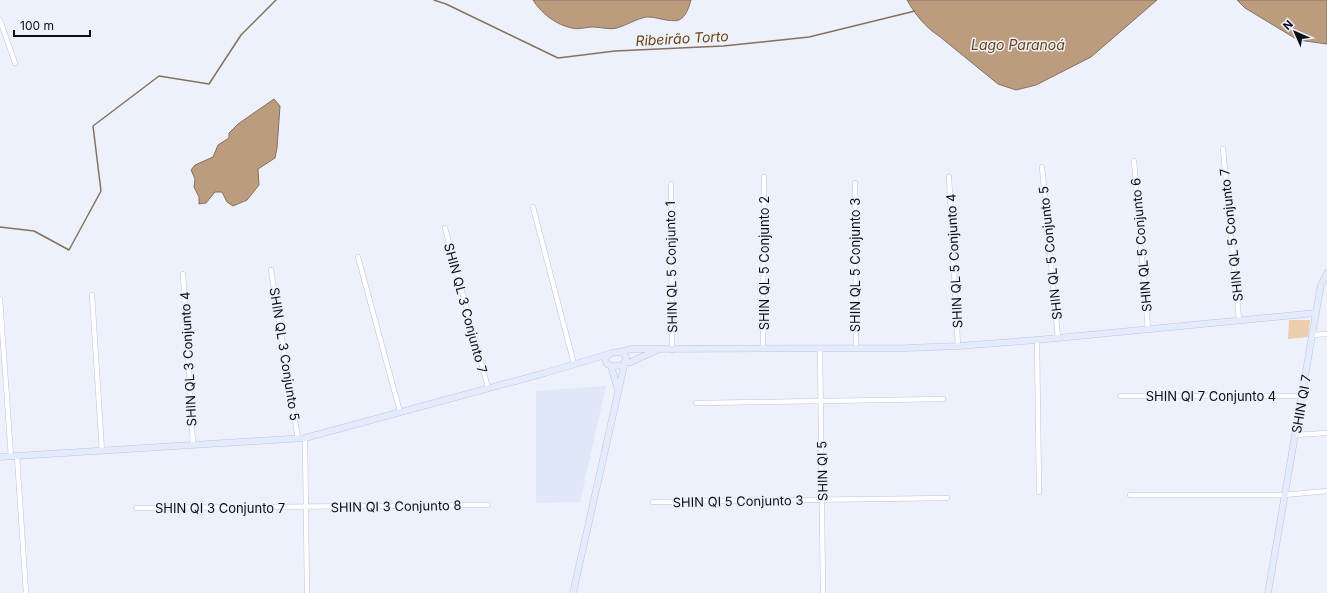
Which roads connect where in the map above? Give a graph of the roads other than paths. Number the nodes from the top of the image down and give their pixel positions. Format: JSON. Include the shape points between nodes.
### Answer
{"nodes":[{"id":1,"x":0,"y":20,"type":"edge"},
{"id":2,"x":15,"y":63,"type":"dead end"},
{"id":3,"x":1223,"y":149,"type":"dead end"},
{"id":4,"x":1134,"y":161,"type":"dead end"},
{"id":5,"x":1042,"y":168,"type":"dead end"},
{"id":6,"x":764,"y":177,"type":"dead end"},
{"id":7,"x":949,"y":177,"type":"dead end"},
{"id":8,"x":855,"y":183,"type":"dead end"},
{"id":9,"x":670,"y":184,"type":"dead end"},
{"id":10,"x":533,"y":207,"type":"dead end"},
{"id":11,"x":445,"y":228,"type":"dead end"},
{"id":12,"x":358,"y":257,"type":"dead end"},
{"id":13,"x":271,"y":270,"type":"dead end"},
{"id":14,"x":1327,"y":273,"type":"edge"},
{"id":15,"x":183,"y":274,"type":"dead end"},
{"id":16,"x":92,"y":295,"type":"dead end"},
{"id":17,"x":0,"y":300,"type":"edge"},
{"id":18,"x":1316,"y":313,"type":"junction"},
{"id":19,"x":1240,"y":320,"type":"junction"},
{"id":20,"x":1148,"y":329,"type":"junction"},
{"id":21,"x":1327,"y":334,"type":"edge"},
{"id":22,"x":1313,"y":335,"type":"junction"},
{"id":23,"x":1058,"y":338,"type":"junction"},
{"id":24,"x":1037,"y":340,"type":"junction"},
{"id":25,"x":958,"y":346,"type":"junction"},
{"id":26,"x":820,"y":348,"type":"junction"},
{"id":27,"x":856,"y":348,"type":"junction"},
{"id":28,"x":763,"y":349,"type":"junction"},
{"id":29,"x":659,"y":350,"type":"junction"},
{"id":30,"x":672,"y":350,"type":"junction"},
{"id":31,"x":619,"y":352,"type":"junction"},
{"id":32,"x":609,"y":354,"type":"junction"},
{"id":33,"x":606,"y":362,"type":"junction"},
{"id":34,"x":582,"y":363,"type":"junction"},
{"id":35,"x":624,"y":363,"type":"junction"},
{"id":36,"x":574,"y":364,"type":"junction"},
{"id":37,"x":611,"y":366,"type":"junction"},
{"id":38,"x":488,"y":388,"type":"junction"},
{"id":39,"x":618,"y":390,"type":"junction"},
{"id":40,"x":1120,"y":396,"type":"dead end"},
{"id":41,"x":1302,"y":396,"type":"junction"},
{"id":42,"x":943,"y":399,"type":"dead end"},
{"id":43,"x":821,"y":401,"type":"junction"},
{"id":44,"x":696,"y":403,"type":"dead end"},
{"id":45,"x":400,"y":412,"type":"junction"},
{"id":46,"x":1327,"y":433,"type":"edge"},
{"id":47,"x":1295,"y":435,"type":"junction"},
{"id":48,"x":302,"y":438,"type":"junction"},
{"id":49,"x":192,"y":445,"type":"junction"},
{"id":50,"x":102,"y":451,"type":"junction"},
{"id":51,"x":14,"y":456,"type":"junction"},
{"id":52,"x":0,"y":457,"type":"edge"},
{"id":53,"x":1327,"y":491,"type":"edge"},
{"id":54,"x":1039,"y":492,"type":"dead end"},
{"id":55,"x":1284,"y":494,"type":"junction"},
{"id":56,"x":1130,"y":495,"type":"dead end"},
{"id":57,"x":947,"y":498,"type":"dead end"},
{"id":58,"x":822,"y":500,"type":"junction"},
{"id":59,"x":653,"y":502,"type":"dead end"},
{"id":60,"x":488,"y":505,"type":"dead end"},
{"id":61,"x":305,"y":507,"type":"junction"},
{"id":62,"x":136,"y":508,"type":"dead end"},
{"id":63,"x":26,"y":593,"type":"edge"},
{"id":64,"x":307,"y":593,"type":"edge"},
{"id":65,"x":573,"y":593,"type":"edge"},
{"id":66,"x":823,"y":593,"type":"edge"},
{"id":67,"x":1268,"y":593,"type":"edge"}],
"edges":[{"from":1,"to":2,"type":"street"},
{"from":3,"to":19,"type":"street","name":"SHIN QL 5 Conjunto 7"},
{"from":4,"to":20,"type":"street","name":"SHIN QL 5 Conjunto 6"},
{"from":5,"to":23,"type":"street","name":"SHIN QL 5 Conjunto 5"},
{"from":6,"to":28,"type":"street","name":"SHIN QL 5 Conjunto 2"},
{"from":7,"to":25,"type":"street","name":"SHIN QL 5 Conjunto 4"},
{"from":8,"to":27,"type":"street","name":"SHIN QL 5 Conjunto 3"},
{"from":9,"to":30,"type":"street","name":"SHIN QL 5 Conjunto 1"},
{"from":10,"to":36,"type":"street"},
{"from":11,"to":38,"type":"street","name":"SHIN QL 3 Conjunto 7"},
{"from":12,"to":45,"type":"street"},
{"from":13,"to":48,"type":"street","name":"SHIN QL 3 Conjunto 5"},
{"from":14,"to":18,"type":"street","name":"SHIN QI 7","via":[[1321,285]]},
{"from":15,"to":49,"type":"street","name":"SHIN QL 3 Conjunto 4"},
{"from":16,"to":50,"type":"street"},
{"from":17,"to":51,"type":"street"},
{"from":18,"to":19,"type":"street"},
{"from":18,"to":22,"type":"street","name":"SHIN QI 7"},
{"from":19,"to":20,"type":"street"},
{"from":20,"to":23,"type":"street"},
{"from":21,"to":22,"type":"street"},
{"from":22,"to":41,"type":"street","name":"SHIN QI 7"},
{"from":23,"to":24,"type":"street"},
{"from":24,"to":25,"type":"street"},
{"from":24,"to":54,"type":"street"},
{"from":25,"to":27,"type":"street"},
{"from":26,"to":27,"type":"street"},
{"from":26,"to":28,"type":"street"},
{"from":26,"to":43,"type":"street","name":"SHIN QI 5"},
{"from":28,"to":30,"type":"street"},
{"from":29,"to":30,"type":"street"},
{"from":29,"to":31,"type":"street"},
{"from":29,"to":35,"type":"street"},
{"from":31,"to":32,"type":"street"},
{"from":31,"to":35,"type":"street","via":[[625,355]]},
{"from":32,"to":33,"type":"street"},
{"from":32,"to":34,"type":"street"},
{"from":33,"to":34,"type":"street"},
{"from":33,"to":37,"type":"street"},
{"from":34,"to":36,"type":"street"},
{"from":35,"to":37,"type":"street"},
{"from":35,"to":39,"type":"street"},
{"from":36,"to":38,"type":"street"},
{"from":37,"to":39,"type":"street"},
{"from":38,"to":45,"type":"street"},
{"from":39,"to":65,"type":"street"},
{"from":40,"to":41,"type":"street","name":"SHIN QI 7 Conjunto 4"},
{"from":41,"to":47,"type":"street","name":"SHIN QI 7"},
{"from":42,"to":43,"type":"street"},
{"from":43,"to":44,"type":"street"},
{"from":43,"to":58,"type":"street","name":"SHIN QI 5"},
{"from":45,"to":48,"type":"street"},
{"from":46,"to":47,"type":"street"},
{"from":47,"to":55,"type":"street","name":"SHIN QI 7"},
{"from":48,"to":49,"type":"street"},
{"from":48,"to":61,"type":"street","name":"SHIN QL 3 Conjunto 5"},
{"from":49,"to":50,"type":"street"},
{"from":50,"to":51,"type":"street"},
{"from":51,"to":52,"type":"street"},
{"from":51,"to":63,"type":"street"},
{"from":53,"to":55,"type":"street"},
{"from":55,"to":56,"type":"street"},
{"from":55,"to":67,"type":"street","name":"SHIN QI 7"},
{"from":57,"to":58,"type":"street","name":"SHIN QI 5 Conjunto 3"},
{"from":58,"to":59,"type":"street","name":"SHIN QI 5 Conjunto 3"},
{"from":58,"to":66,"type":"street","name":"SHIN QI 5"},
{"from":60,"to":61,"type":"street","name":"SHIN QI 3 Conjunto 8"},
{"from":61,"to":62,"type":"street","name":"SHIN QI 3 Conjunto 7"},
{"from":61,"to":64,"type":"street","name":"SHIN QL 3 Conjunto 5"}]}
